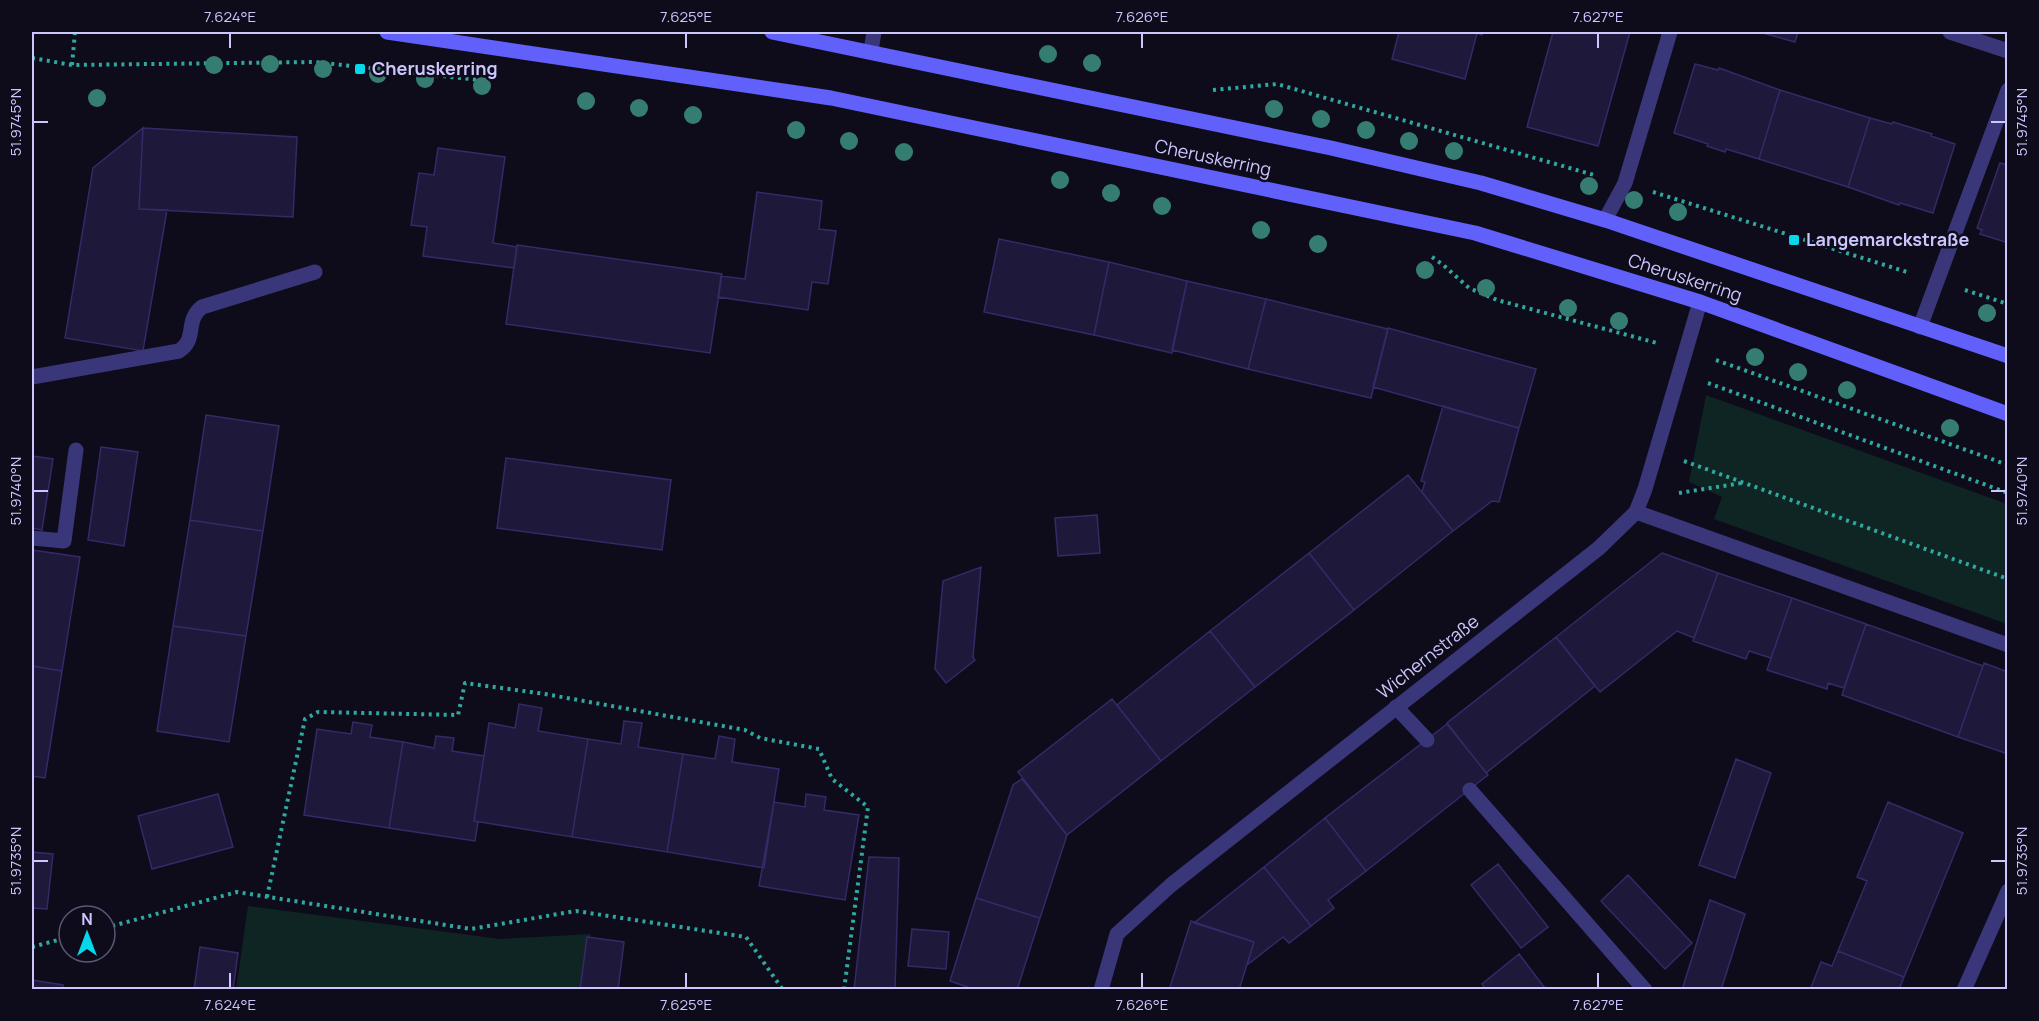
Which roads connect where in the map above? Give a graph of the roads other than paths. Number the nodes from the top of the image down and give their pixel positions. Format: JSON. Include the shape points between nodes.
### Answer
{"nodes":[{"id":1,"x":387,"y":32,"type":"edge"},
{"id":2,"x":772,"y":32,"type":"edge"},
{"id":3,"x":874,"y":32,"type":"edge"},
{"id":4,"x":1670,"y":32,"type":"edge"},
{"id":5,"x":1950,"y":32,"type":"edge"},
{"id":6,"x":871,"y":51,"type":"junction"},
{"id":7,"x":2007,"y":51,"type":"edge"},
{"id":8,"x":2007,"y":90,"type":"edge"},
{"id":9,"x":1605,"y":220,"type":"junction"},
{"id":10,"x":315,"y":272,"type":"dead end"},
{"id":11,"x":1700,"y":302,"type":"junction"},
{"id":12,"x":1920,"y":327,"type":"junction"},
{"id":13,"x":2007,"y":356,"type":"edge"},
{"id":14,"x":32,"y":377,"type":"edge"},
{"id":15,"x":2007,"y":414,"type":"edge"},
{"id":16,"x":76,"y":450,"type":"dead end"},
{"id":17,"x":1639,"y":505,"type":"junction"},
{"id":18,"x":32,"y":538,"type":"edge"},
{"id":19,"x":2007,"y":645,"type":"edge"},
{"id":20,"x":1396,"y":707,"type":"junction"},
{"id":21,"x":1427,"y":740,"type":"dead end"},
{"id":22,"x":1470,"y":790,"type":"dead end"},
{"id":23,"x":2007,"y":891,"type":"edge"},
{"id":24,"x":1101,"y":990,"type":"edge"},
{"id":25,"x":1645,"y":990,"type":"edge"},
{"id":26,"x":1964,"y":990,"type":"edge"}],
"edges":[{"from":1,"to":11,"type":"main road","name":"Cheruskerring","via":[[866,106],[1475,233]]},
{"from":2,"to":6,"type":"main road","name":"Cheruskerring"},
{"from":3,"to":6,"type":"street"},
{"from":4,"to":9,"type":"street","via":[[1625,183]]},
{"from":5,"to":7,"type":"street"},
{"from":6,"to":9,"type":"main road","name":"Cheruskerring","via":[[1331,148],[1481,183]]},
{"from":8,"to":12,"type":"street"},
{"from":9,"to":12,"type":"main road","name":"Cheruskerring"},
{"from":10,"to":14,"type":"street","via":[[202,308],[192,318],[190,340],[179,351]]},
{"from":11,"to":15,"type":"main road","name":"Cheruskerring"},
{"from":11,"to":17,"type":"street","name":"Wichernstraße"},
{"from":12,"to":13,"type":"main road","name":"Cheruskerring"},
{"from":16,"to":18,"type":"street","via":[[64,541]]},
{"from":17,"to":19,"type":"street"},
{"from":17,"to":20,"type":"street","name":"Wichernstraße","via":[[1599,548]]},
{"from":20,"to":21,"type":"street"},
{"from":20,"to":24,"type":"street","name":"Wichernstraße","via":[[1171,885],[1117,934]]},
{"from":22,"to":25,"type":"street"},
{"from":23,"to":26,"type":"street"}]}
